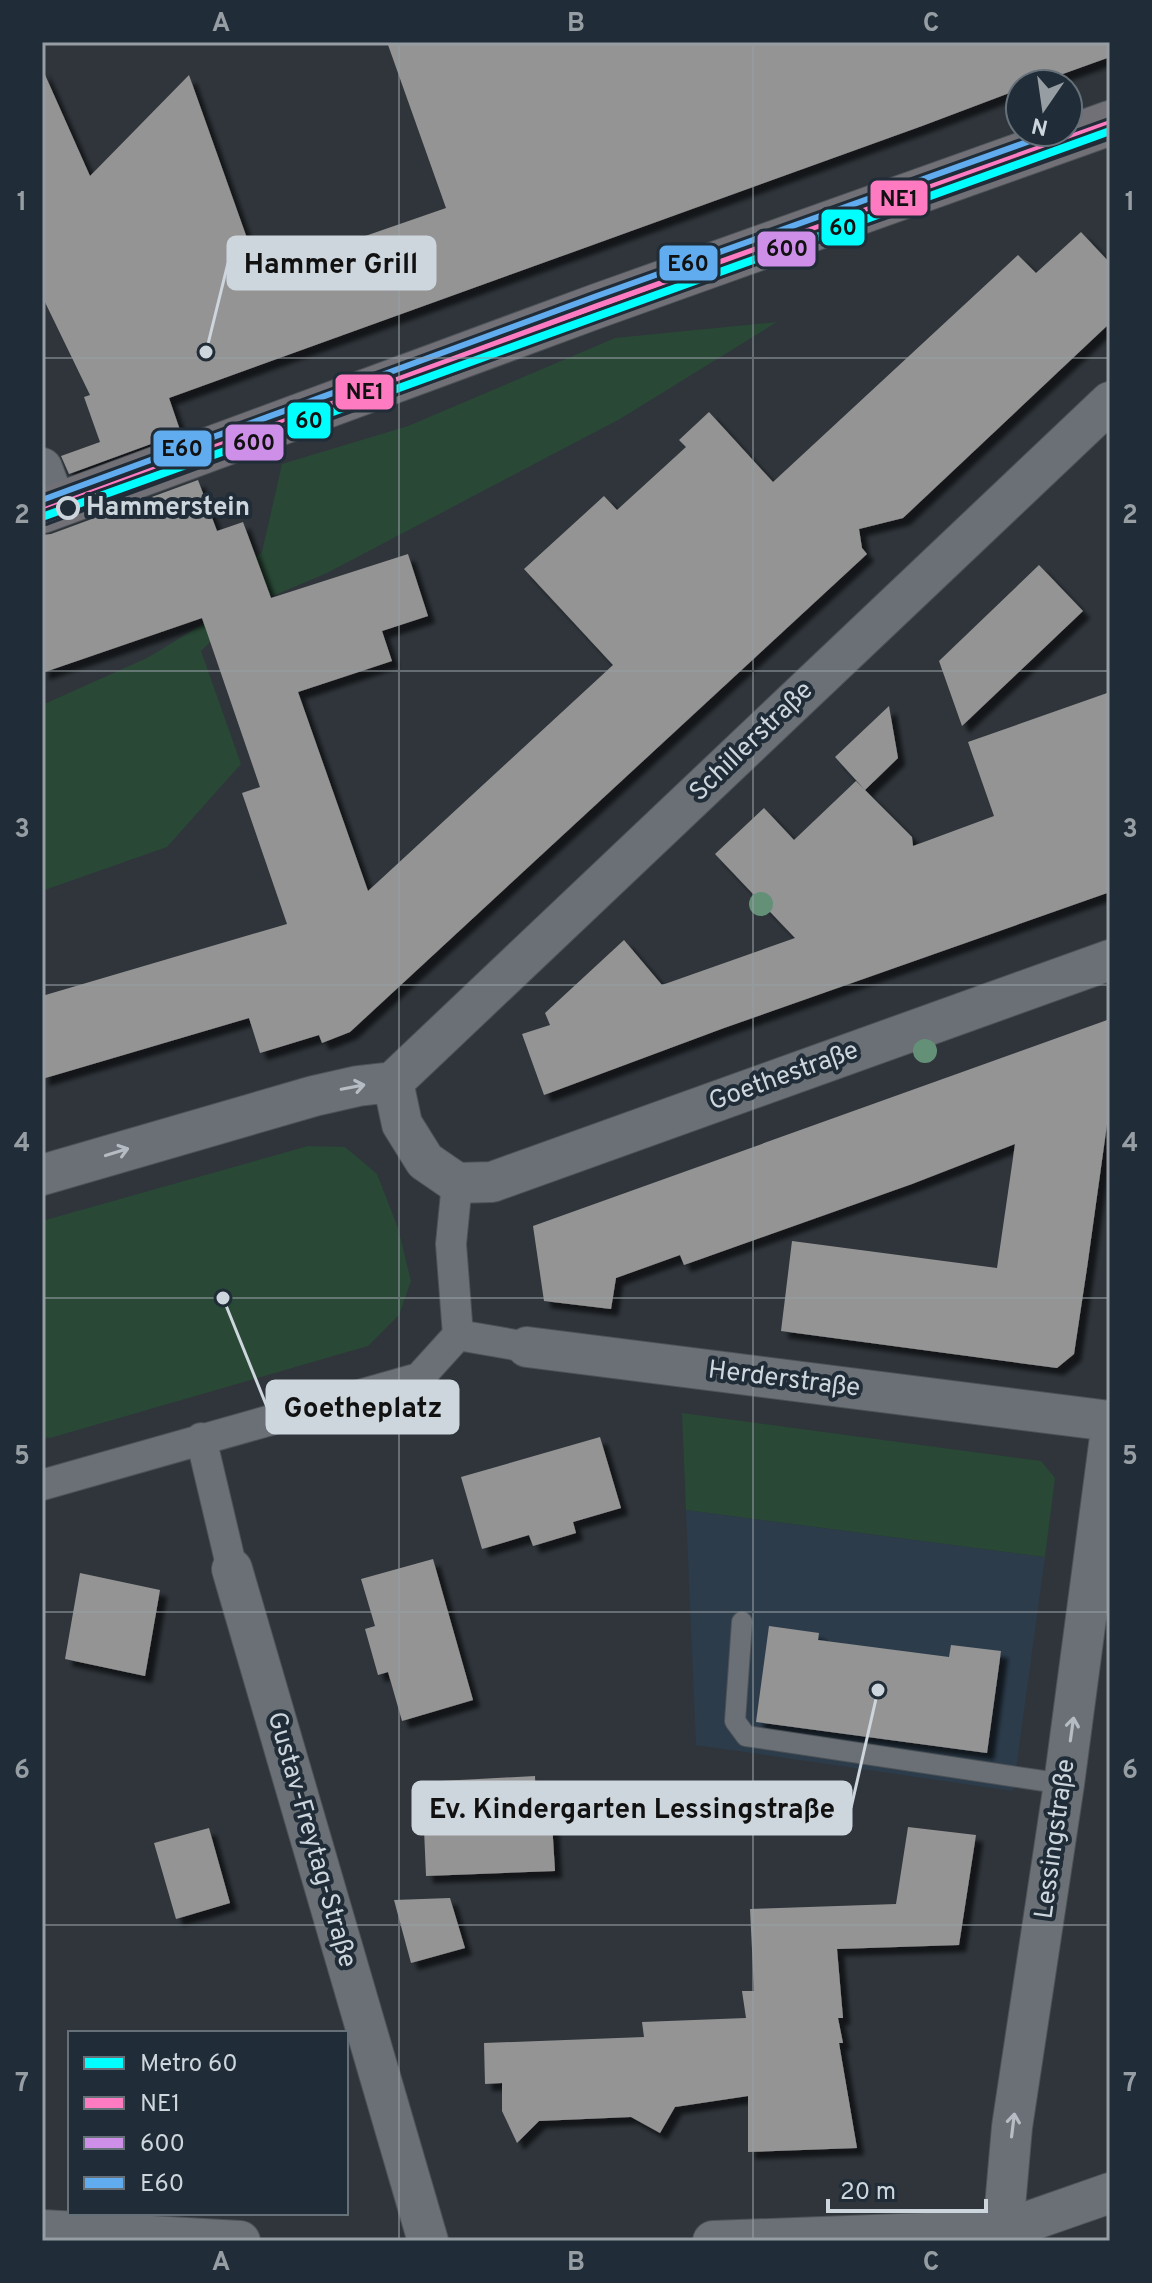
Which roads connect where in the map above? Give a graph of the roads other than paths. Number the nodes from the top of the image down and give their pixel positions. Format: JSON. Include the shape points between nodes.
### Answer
{"nodes":[{"id":1,"x":1110,"y":123,"type":"edge"},
{"id":2,"x":1110,"y":402,"type":"edge"},
{"id":3,"x":47,"y":495,"type":"edge"},
{"id":4,"x":1110,"y":960,"type":"edge"},
{"id":5,"x":393,"y":1082,"type":"junction"},
{"id":6,"x":42,"y":1175,"type":"edge"},
{"id":7,"x":457,"y":1183,"type":"junction"},
{"id":8,"x":458,"y":1335,"type":"junction"},
{"id":9,"x":527,"y":1347,"type":"joint"},
{"id":10,"x":1110,"y":1421,"type":"edge"},
{"id":11,"x":1110,"y":1437,"type":"edge"},
{"id":12,"x":201,"y":1438,"type":"junction"},
{"id":13,"x":42,"y":1485,"type":"edge"},
{"id":14,"x":232,"y":1569,"type":"joint"},
{"id":15,"x":742,"y":1622,"type":"dead end"},
{"id":16,"x":1064,"y":1784,"type":"junction"},
{"id":17,"x":1110,"y":2193,"type":"edge"},
{"id":18,"x":42,"y":2230,"type":"edge"},
{"id":19,"x":1003,"y":2236,"type":"edge"},
{"id":20,"x":240,"y":2241,"type":"edge"},
{"id":21,"x":428,"y":2241,"type":"edge"},
{"id":22,"x":713,"y":2241,"type":"edge"}],
"edges":[{"from":1,"to":3,"type":"main road"},
{"from":2,"to":5,"type":"street","name":"Schillerstraße"},
{"from":4,"to":7,"type":"street","name":"Goethestraße","via":[[492,1182]]},
{"from":6,"to":5,"type":"street","one_way":true,"via":[[314,1096]]},
{"from":5,"to":7,"type":"street","via":[[402,1124],[417,1149]]},
{"from":7,"to":8,"type":"street","via":[[451,1244]]},
{"from":8,"to":9,"type":"street","name":"Herderstraße"},
{"from":8,"to":12,"type":"street","via":[[419,1378]]},
{"from":9,"to":10,"type":"street","name":"Herderstraße"},
{"from":16,"to":11,"type":"street","name":"Lessingstraße","one_way":true},
{"from":12,"to":13,"type":"street"},
{"from":12,"to":14,"type":"street","name":"Gustav-Freytag-Straße"},
{"from":14,"to":21,"type":"street","name":"Gustav-Freytag-Straße"},
{"from":15,"to":16,"type":"lane","via":[[735,1721],[746,1736]]},
{"from":19,"to":16,"type":"street","name":"Lessingstraße","one_way":true,"via":[[1012,2127]]},
{"from":17,"to":19,"type":"street"},
{"from":18,"to":20,"type":"street"},
{"from":19,"to":22,"type":"street"}]}
